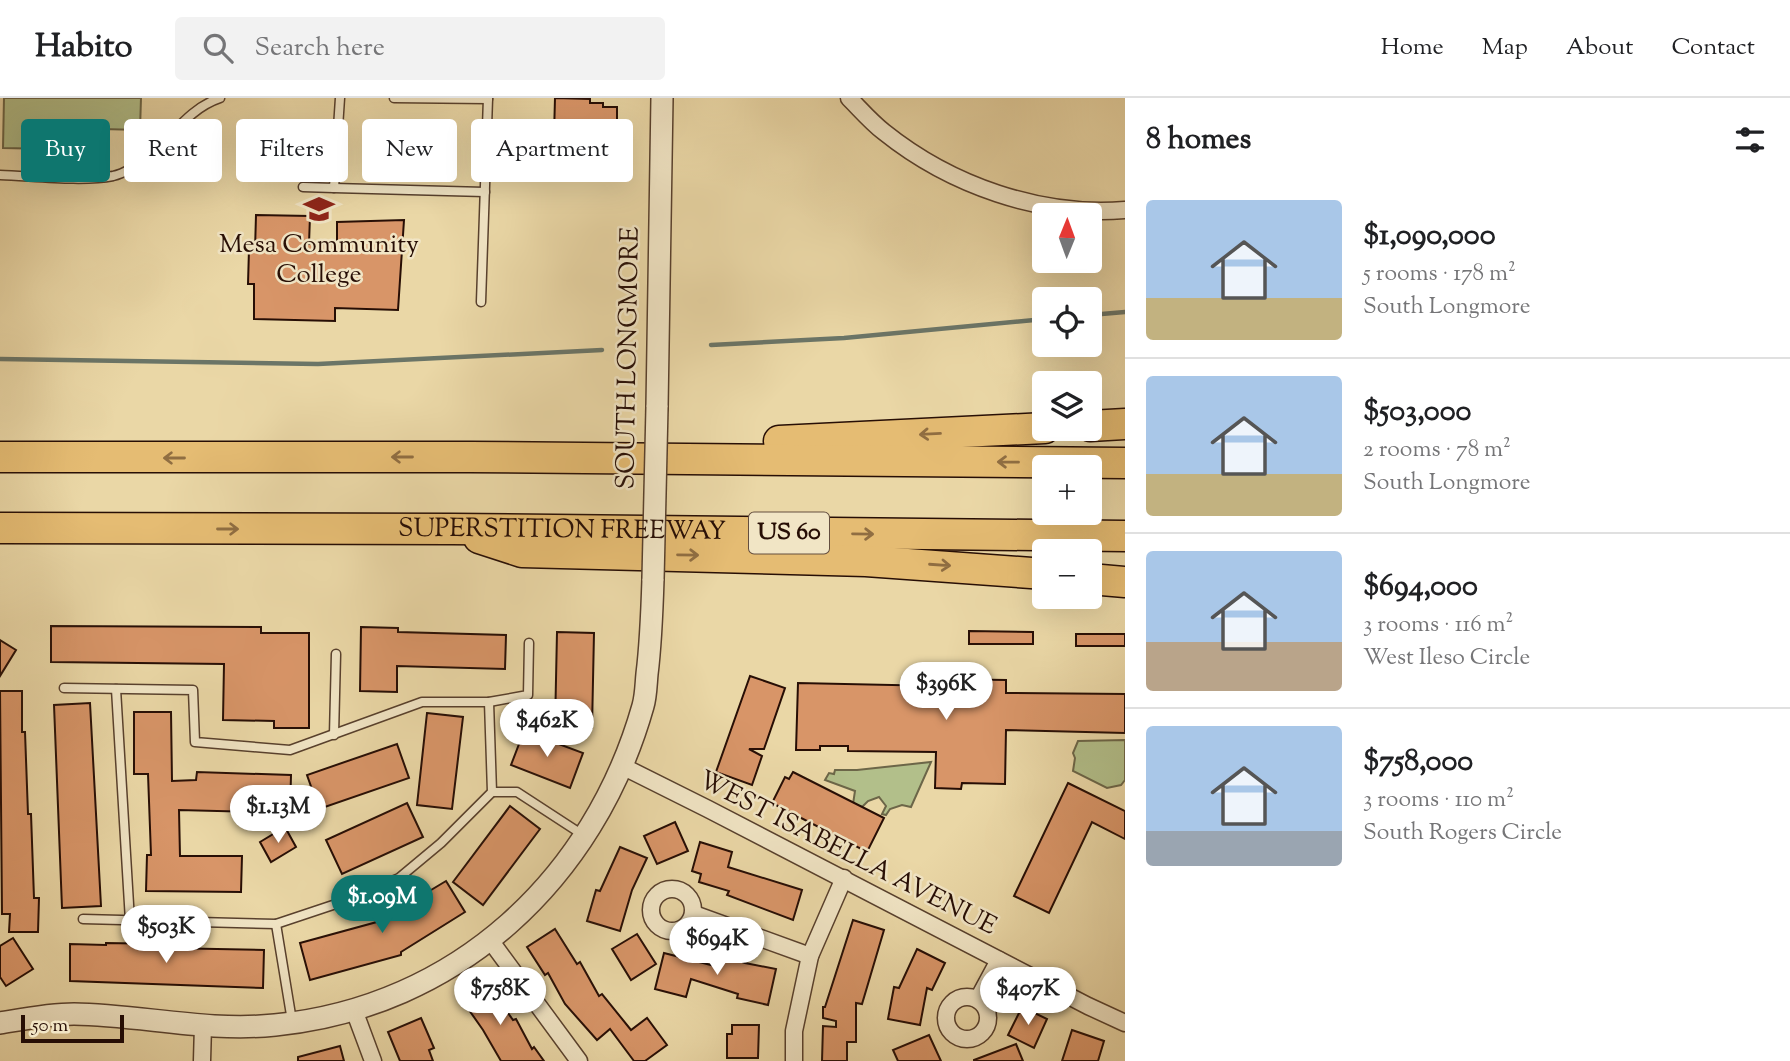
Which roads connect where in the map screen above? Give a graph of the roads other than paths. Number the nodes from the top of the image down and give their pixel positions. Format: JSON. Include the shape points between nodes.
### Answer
{"nodes":[{"id":1,"x":220,"y":98,"type":"edge"},
{"id":2,"x":340,"y":98,"type":"edge"},
{"id":3,"x":394,"y":98,"type":"edge"},
{"id":4,"x":662,"y":98,"type":"edge"},
{"id":5,"x":849,"y":98,"type":"edge"},
{"id":6,"x":488,"y":99,"type":"edge"},
{"id":7,"x":0,"y":175,"type":"edge"},
{"id":8,"x":303,"y":187,"type":"dead end"},
{"id":9,"x":334,"y":188,"type":"junction"},
{"id":10,"x":485,"y":192,"type":"junction"},
{"id":11,"x":1125,"y":210,"type":"edge"},
{"id":12,"x":481,"y":302,"type":"dead end"},
{"id":13,"x":1125,"y":424,"type":"edge"},
{"id":14,"x":1102,"y":425,"type":"edge"},
{"id":15,"x":1032,"y":429,"type":"edge"},
{"id":16,"x":0,"y":454,"type":"edge"},
{"id":17,"x":470,"y":457,"type":"junction"},
{"id":18,"x":1125,"y":463,"type":"edge"},
{"id":19,"x":0,"y":529,"type":"edge"},
{"id":20,"x":452,"y":529,"type":"junction"},
{"id":21,"x":1125,"y":537,"type":"edge"},
{"id":22,"x":1032,"y":573,"type":"edge"},
{"id":23,"x":1102,"y":580,"type":"edge"},
{"id":24,"x":1125,"y":582,"type":"edge"},
{"id":25,"x":529,"y":643,"type":"dead end"},
{"id":26,"x":336,"y":654,"type":"dead end"},
{"id":27,"x":64,"y":688,"type":"dead end"},
{"id":28,"x":116,"y":689,"type":"junction"},
{"id":29,"x":489,"y":702,"type":"junction"},
{"id":30,"x":334,"y":735,"type":"junction"},
{"id":31,"x":622,"y":766,"type":"junction"},
{"id":32,"x":492,"y":792,"type":"junction"},
{"id":33,"x":585,"y":837,"type":"junction"},
{"id":34,"x":844,"y":878,"type":"junction"},
{"id":35,"x":694,"y":914,"type":"dead end"},
{"id":36,"x":83,"y":919,"type":"dead end"},
{"id":37,"x":130,"y":920,"type":"junction"},
{"id":38,"x":276,"y":924,"type":"junction"},
{"id":39,"x":490,"y":940,"type":"junction"},
{"id":40,"x":810,"y":956,"type":"junction"},
{"id":41,"x":999,"y":960,"type":"junction"},
{"id":42,"x":978,"y":999,"type":"dead end"},
{"id":43,"x":354,"y":1010,"type":"junction"},
{"id":44,"x":0,"y":1023,"type":"edge"},
{"id":45,"x":292,"y":1023,"type":"junction"},
{"id":46,"x":1125,"y":1023,"type":"edge"},
{"id":47,"x":203,"y":1025,"type":"junction"},
{"id":48,"x":202,"y":1061,"type":"edge"},
{"id":49,"x":373,"y":1061,"type":"edge"},
{"id":50,"x":579,"y":1061,"type":"edge"},
{"id":51,"x":794,"y":1061,"type":"edge"}],
"edges":[{"from":1,"to":7,"type":"lane","via":[[195,111],[150,155],[115,176]]},
{"from":2,"to":9,"type":"lane"},
{"from":3,"to":6,"type":"lane"},
{"from":4,"to":31,"type":"street","name":"SOUTH LONGMORE","bridge":true,"via":[[652,636],[644,703]]},
{"from":5,"to":11,"type":"street","via":[[884,132],[940,169],[982,188],[1049,206]]},
{"from":6,"to":10,"type":"lane"},
{"from":8,"to":9,"type":"lane"},
{"from":9,"to":10,"type":"lane"},
{"from":10,"to":12,"type":"lane"},
{"from":13,"to":14,"type":"highway"},
{"from":15,"to":17,"type":"highway","one_way":true},
{"from":17,"to":16,"type":"highway","one_way":true,"via":[[81,459]]},
{"from":18,"to":17,"type":"highway","one_way":true},
{"from":19,"to":20,"type":"highway","name":"SUPERSTITION FREEWAY","number":"US 60","one_way":true},
{"from":20,"to":21,"type":"highway","name":"SUPERSTITION FREEWAY","number":"US 60","one_way":true},
{"from":20,"to":22,"type":"highway","one_way":true,"via":[[522,552],[866,561]]},
{"from":23,"to":24,"type":"highway"},
{"from":25,"to":29,"type":"lane","via":[[528,695]]},
{"from":26,"to":30,"type":"lane"},
{"from":27,"to":28,"type":"lane"},
{"from":28,"to":30,"type":"lane","via":[[193,690],[195,742],[290,750]]},
{"from":28,"to":37,"type":"lane"},
{"from":29,"to":30,"type":"lane","via":[[422,702]]},
{"from":29,"to":32,"type":"lane"},
{"from":31,"to":33,"type":"street","name":"SOUTH LONGMORE"},
{"from":31,"to":34,"type":"street","name":"WEST ISABELLA AVENUE"},
{"from":32,"to":33,"type":"lane","via":[[517,792]]},
{"from":32,"to":38,"type":"lane","via":[[399,878]]},
{"from":33,"to":39,"type":"street","name":"SOUTH LONGMORE","via":[[529,906]]},
{"from":34,"to":40,"type":"street"},
{"from":34,"to":41,"type":"street","name":"WEST ISABELLA AVENUE"},
{"from":35,"to":40,"type":"street"},
{"from":36,"to":37,"type":"lane"},
{"from":37,"to":38,"type":"lane"},
{"from":38,"to":45,"type":"lane"},
{"from":39,"to":43,"type":"street","name":"SOUTH LONGMORE","via":[[427,981]]},
{"from":39,"to":50,"type":"street"},
{"from":40,"to":51,"type":"street","via":[[794,1031]]},
{"from":41,"to":42,"type":"street"},
{"from":41,"to":46,"type":"street","name":"WEST ISABELLA AVENUE"},
{"from":43,"to":45,"type":"street","name":"SOUTH LONGMORE"},
{"from":43,"to":49,"type":"street"},
{"from":44,"to":47,"type":"street","name":"SOUTH LONGMORE","via":[[71,1014]]},
{"from":45,"to":47,"type":"street","name":"SOUTH LONGMORE"},
{"from":47,"to":48,"type":"street"}]}
